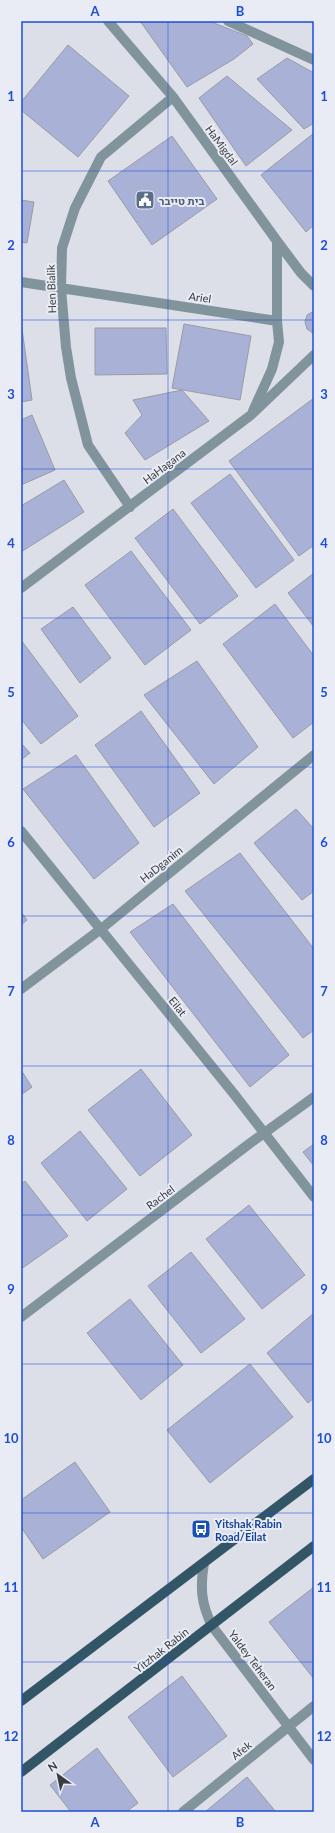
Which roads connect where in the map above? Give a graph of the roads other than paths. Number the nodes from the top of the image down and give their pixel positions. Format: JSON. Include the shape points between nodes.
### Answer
{"nodes":[{"id":1,"x":108,"y":21,"type":"edge"},
{"id":2,"x":228,"y":21,"type":"edge"},
{"id":3,"x":314,"y":60,"type":"edge"},
{"id":4,"x":173,"y":97,"type":"junction"},
{"id":5,"x":277,"y":241,"type":"junction"},
{"id":6,"x":21,"y":282,"type":"edge"},
{"id":7,"x":314,"y":286,"type":"edge"},
{"id":8,"x":61,"y":289,"type":"junction"},
{"id":9,"x":277,"y":321,"type":"junction"},
{"id":10,"x":314,"y":355,"type":"edge"},
{"id":11,"x":251,"y":415,"type":"junction"},
{"id":12,"x":130,"y":507,"type":"junction"},
{"id":13,"x":21,"y":588,"type":"edge"},
{"id":14,"x":314,"y":756,"type":"edge"},
{"id":15,"x":21,"y":831,"type":"edge"},
{"id":16,"x":101,"y":929,"type":"junction"},
{"id":17,"x":21,"y":989,"type":"edge"},
{"id":18,"x":314,"y":1097,"type":"edge"},
{"id":19,"x":264,"y":1134,"type":"junction"},
{"id":20,"x":314,"y":1197,"type":"edge"},
{"id":21,"x":21,"y":1318,"type":"edge"},
{"id":22,"x":314,"y":1479,"type":"edge"},
{"id":23,"x":314,"y":1546,"type":"edge"},
{"id":24,"x":204,"y":1563,"type":"junction"},
{"id":25,"x":212,"y":1626,"type":"junction"},
{"id":26,"x":21,"y":1701,"type":"edge"},
{"id":27,"x":314,"y":1706,"type":"edge"},
{"id":28,"x":288,"y":1726,"type":"junction"},
{"id":29,"x":314,"y":1760,"type":"edge"},
{"id":30,"x":21,"y":1772,"type":"edge"},
{"id":31,"x":183,"y":1812,"type":"edge"}],
"edges":[{"from":1,"to":4,"type":"street","name":"HaMigdal"},
{"from":2,"to":3,"type":"street"},
{"from":4,"to":5,"type":"street","name":"HaMigdal"},
{"from":4,"to":8,"type":"street","name":"Hen Bialik","via":[[101,157],[75,208],[62,248]]},
{"from":5,"to":7,"type":"street","name":"HaMigdal"},
{"from":5,"to":9,"type":"street"},
{"from":6,"to":8,"type":"street","name":"Ariel"},
{"from":8,"to":9,"type":"street","name":"Ariel"},
{"from":8,"to":12,"type":"street","name":"Hen Bialik","via":[[71,378],[88,446]]},
{"from":9,"to":11,"type":"street","via":[[279,342],[272,369]]},
{"from":10,"to":11,"type":"street","name":"HaHagana"},
{"from":11,"to":12,"type":"street","name":"HaHagana"},
{"from":12,"to":13,"type":"street","name":"HaHagana"},
{"from":14,"to":16,"type":"street","name":"HaDganim"},
{"from":15,"to":16,"type":"street","name":"Eilat"},
{"from":16,"to":17,"type":"street","name":"HaDganim"},
{"from":16,"to":19,"type":"street","name":"Eilat"},
{"from":18,"to":19,"type":"street","name":"Rachel"},
{"from":19,"to":20,"type":"street","name":"Eilat"},
{"from":19,"to":21,"type":"street","name":"Rachel"},
{"from":22,"to":24,"type":"main road"},
{"from":23,"to":25,"type":"main road","name":"Yitzhak Rabin"},
{"from":24,"to":25,"type":"street","name":"Yaldey Teheran","via":[[201,1595]]},
{"from":24,"to":26,"type":"main road"},
{"from":25,"to":28,"type":"street","name":"Yaldey Teheran"},
{"from":25,"to":30,"type":"main road","name":"Yitzhak Rabin"},
{"from":27,"to":28,"type":"street","name":"Afek"},
{"from":28,"to":29,"type":"street","name":"Yaldey Teheran"},
{"from":28,"to":31,"type":"street","name":"Afek"}]}
